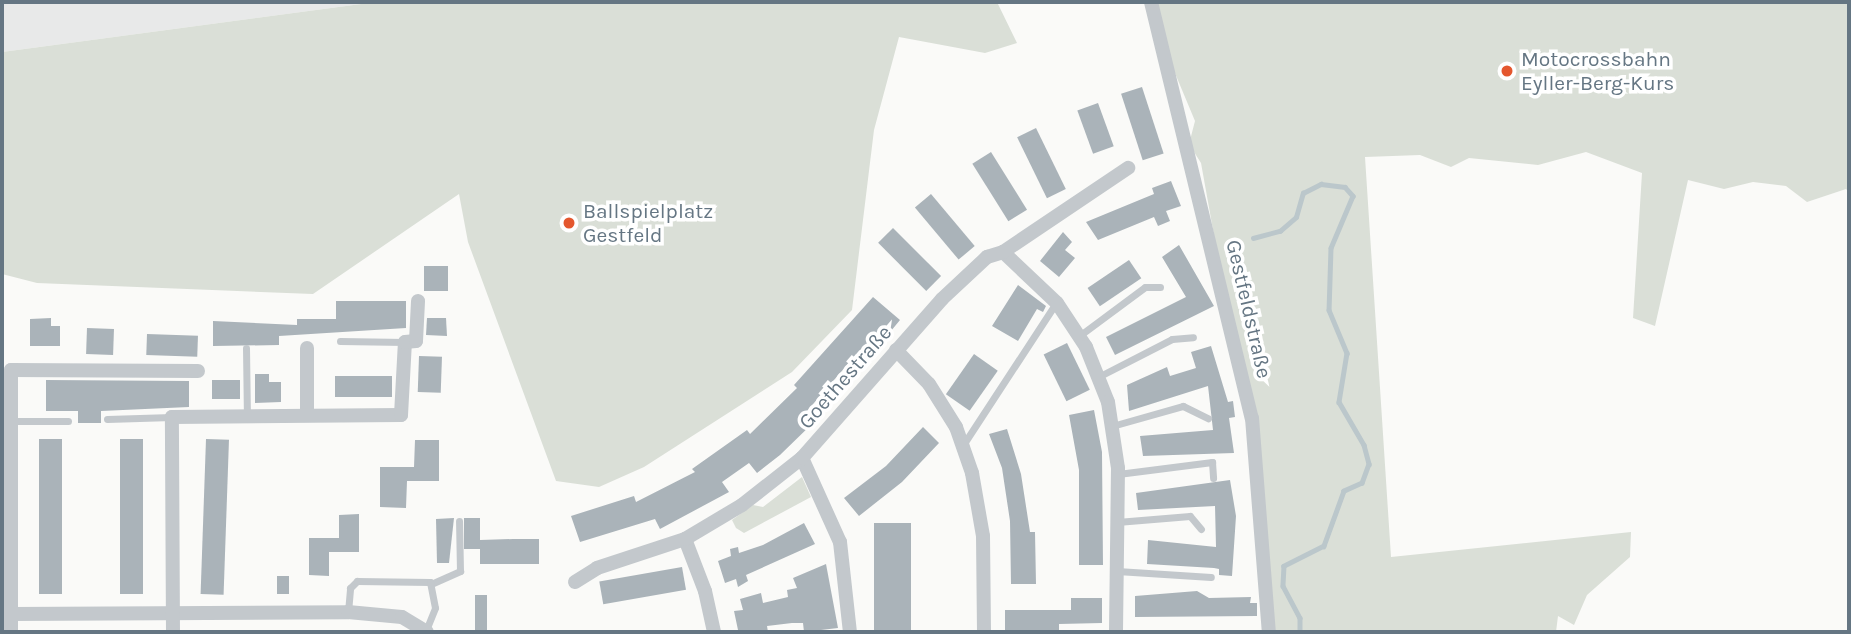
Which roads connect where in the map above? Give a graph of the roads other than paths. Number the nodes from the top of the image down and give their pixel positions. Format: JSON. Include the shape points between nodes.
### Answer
{"nodes":[{"id":1,"x":1151,"y":2,"type":"edge"},
{"id":2,"x":1128,"y":168,"type":"dead end"},
{"id":3,"x":1003,"y":252,"type":"junction"},
{"id":4,"x":1160,"y":287,"type":"dead end"},
{"id":5,"x":418,"y":301,"type":"dead end"},
{"id":6,"x":1057,"y":303,"type":"junction"},
{"id":7,"x":1079,"y":336,"type":"junction"},
{"id":8,"x":1193,"y":337,"type":"dead end"},
{"id":9,"x":340,"y":341,"type":"dead end"},
{"id":10,"x":405,"y":342,"type":"junction"},
{"id":11,"x":246,"y":348,"type":"dead end"},
{"id":12,"x":307,"y":348,"type":"dead end"},
{"id":13,"x":896,"y":350,"type":"junction"},
{"id":14,"x":198,"y":371,"type":"dead end"},
{"id":15,"x":1098,"y":377,"type":"junction"},
{"id":16,"x":307,"y":415,"type":"junction"},
{"id":17,"x":247,"y":416,"type":"junction"},
{"id":18,"x":172,"y":417,"type":"junction"},
{"id":19,"x":1208,"y":418,"type":"dead end"},
{"id":20,"x":107,"y":419,"type":"dead end"},
{"id":21,"x":10,"y":421,"type":"junction"},
{"id":22,"x":68,"y":421,"type":"dead end"},
{"id":23,"x":1112,"y":426,"type":"junction"},
{"id":24,"x":963,"y":446,"type":"junction"},
{"id":25,"x":802,"y":458,"type":"junction"},
{"id":26,"x":1118,"y":474,"type":"junction"},
{"id":27,"x":1213,"y":478,"type":"dead end"},
{"id":28,"x":459,"y":521,"type":"dead end"},
{"id":29,"x":1117,"y":522,"type":"junction"},
{"id":30,"x":1201,"y":529,"type":"dead end"},
{"id":31,"x":685,"y":539,"type":"junction"},
{"id":32,"x":1116,"y":571,"type":"junction"},
{"id":33,"x":1211,"y":577,"type":"dead end"},
{"id":34,"x":575,"y":582,"type":"dead end"},
{"id":35,"x":431,"y":584,"type":"junction"},
{"id":36,"x":173,"y":611,"type":"junction"},
{"id":37,"x":348,"y":612,"type":"junction"},
{"id":38,"x":6,"y":614,"type":"edge"},
{"id":39,"x":427,"y":631,"type":"edge"},
{"id":40,"x":11,"y":632,"type":"edge"},
{"id":41,"x":173,"y":632,"type":"edge"},
{"id":42,"x":715,"y":632,"type":"edge"},
{"id":43,"x":850,"y":632,"type":"edge"},
{"id":44,"x":984,"y":632,"type":"edge"},
{"id":45,"x":1116,"y":632,"type":"edge"},
{"id":46,"x":1269,"y":632,"type":"edge"}],
"edges":[{"from":1,"to":46,"type":"street","name":"Gestfeldstraße","via":[[1252,418]]},
{"from":2,"to":3,"type":"street","name":"Goethestraße"},
{"from":3,"to":6,"type":"street"},
{"from":3,"to":13,"type":"street","name":"Goethestraße","via":[[987,257]]},
{"from":4,"to":7,"type":"lane","via":[[1145,287]]},
{"from":5,"to":10,"type":"street","via":[[416,341]]},
{"from":6,"to":7,"type":"street"},
{"from":6,"to":24,"type":"lane"},
{"from":7,"to":15,"type":"street"},
{"from":8,"to":15,"type":"lane","via":[[1168,341]]},
{"from":9,"to":10,"type":"lane"},
{"from":10,"to":16,"type":"street","via":[[401,415]]},
{"from":11,"to":17,"type":"lane"},
{"from":12,"to":16,"type":"street"},
{"from":13,"to":24,"type":"street","via":[[929,384]]},
{"from":13,"to":25,"type":"street","name":"Goethestraße"},
{"from":14,"to":21,"type":"street","via":[[11,370]]},
{"from":15,"to":23,"type":"street"},
{"from":16,"to":17,"type":"street"},
{"from":17,"to":18,"type":"street"},
{"from":18,"to":20,"type":"lane"},
{"from":18,"to":36,"type":"street"},
{"from":19,"to":23,"type":"lane","via":[[1183,405]]},
{"from":21,"to":22,"type":"lane"},
{"from":21,"to":38,"type":"street"},
{"from":23,"to":26,"type":"street"},
{"from":24,"to":44,"type":"street","via":[[979,500]]},
{"from":25,"to":31,"type":"street","name":"Goethestraße","via":[[742,505]]},
{"from":25,"to":43,"type":"street","via":[[840,542]]},
{"from":26,"to":27,"type":"lane","via":[[1212,462]]},
{"from":26,"to":29,"type":"street"},
{"from":28,"to":35,"type":"lane","via":[[460,571]]},
{"from":29,"to":30,"type":"lane","via":[[1189,516]]},
{"from":29,"to":32,"type":"street"},
{"from":31,"to":34,"type":"street","name":"Goethestraße","via":[[597,568]]},
{"from":31,"to":42,"type":"street"},
{"from":32,"to":33,"type":"lane"},
{"from":32,"to":45,"type":"street"},
{"from":35,"to":37,"type":"lane","via":[[357,581],[350,588]]},
{"from":35,"to":39,"type":"lane","via":[[435,608]]},
{"from":36,"to":37,"type":"street"},
{"from":36,"to":38,"type":"street"},
{"from":36,"to":41,"type":"street"},
{"from":37,"to":39,"type":"street","via":[[401,617]]},
{"from":38,"to":40,"type":"street"}]}
